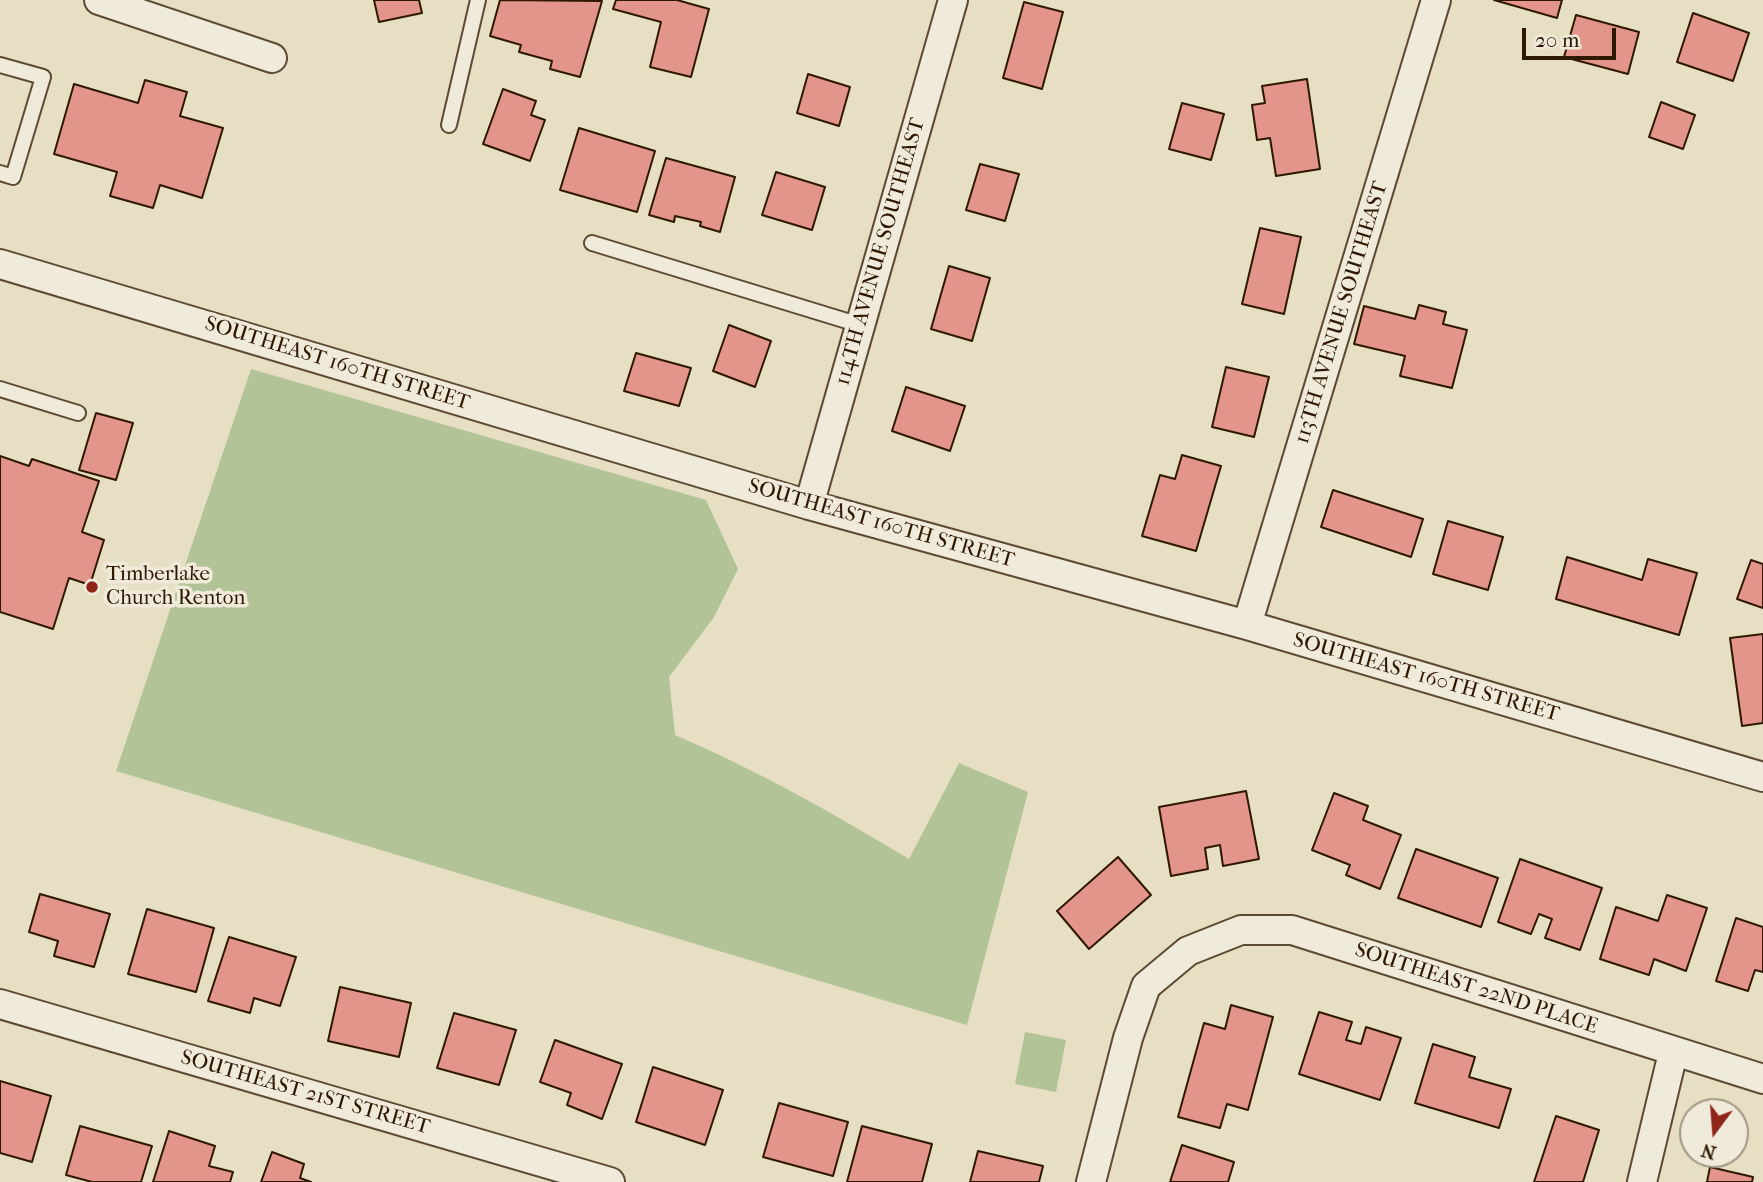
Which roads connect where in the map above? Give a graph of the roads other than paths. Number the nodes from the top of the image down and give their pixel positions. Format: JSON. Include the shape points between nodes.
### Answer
{"nodes":[{"id":1,"x":99,"y":0,"type":"edge"},
{"id":2,"x":478,"y":0,"type":"edge"},
{"id":3,"x":953,"y":0,"type":"edge"},
{"id":4,"x":1436,"y":0,"type":"edge"},
{"id":5,"x":272,"y":58,"type":"dead end"},
{"id":6,"x":0,"y":65,"type":"edge"},
{"id":7,"x":449,"y":125,"type":"dead end"},
{"id":8,"x":0,"y":173,"type":"edge"},
{"id":9,"x":592,"y":243,"type":"dead end"},
{"id":10,"x":0,"y":264,"type":"edge"},
{"id":11,"x":860,"y":325,"type":"junction"},
{"id":12,"x":0,"y":389,"type":"edge"},
{"id":13,"x":78,"y":412,"type":"dead end"},
{"id":14,"x":809,"y":505,"type":"junction"},
{"id":15,"x":1247,"y":625,"type":"junction"},
{"id":16,"x":1763,"y":777,"type":"edge"},
{"id":17,"x":0,"y":1004,"type":"edge"},
{"id":18,"x":1673,"y":1052,"type":"junction"},
{"id":19,"x":1763,"y":1079,"type":"edge"},
{"id":20,"x":610,"y":1182,"type":"edge"},
{"id":21,"x":1091,"y":1182,"type":"edge"},
{"id":22,"x":1642,"y":1182,"type":"edge"}],
"edges":[{"from":1,"to":5,"type":"street"},
{"from":2,"to":7,"type":"lane"},
{"from":3,"to":11,"type":"street","name":"114TH AVENUE SOUTHEAST"},
{"from":4,"to":15,"type":"street","name":"113TH AVENUE SOUTHEAST"},
{"from":6,"to":8,"type":"lane","via":[[43,78],[13,177]]},
{"from":9,"to":11,"type":"lane"},
{"from":10,"to":14,"type":"street","name":"SOUTHEAST 160TH STREET"},
{"from":11,"to":14,"type":"street","name":"114TH AVENUE SOUTHEAST"},
{"from":12,"to":13,"type":"lane"},
{"from":14,"to":15,"type":"street","name":"SOUTHEAST 160TH STREET"},
{"from":15,"to":16,"type":"street","name":"SOUTHEAST 160TH STREET"},
{"from":17,"to":20,"type":"street","name":"SOUTHEAST 21ST STREET"},
{"from":18,"to":19,"type":"street","name":"SOUTHEAST 22ND PLACE"},
{"from":18,"to":21,"type":"street","name":"SOUTHEAST 22ND PLACE","via":[[1292,930],[1241,930],[1188,951],[1146,986]]},
{"from":18,"to":22,"type":"street"}]}
